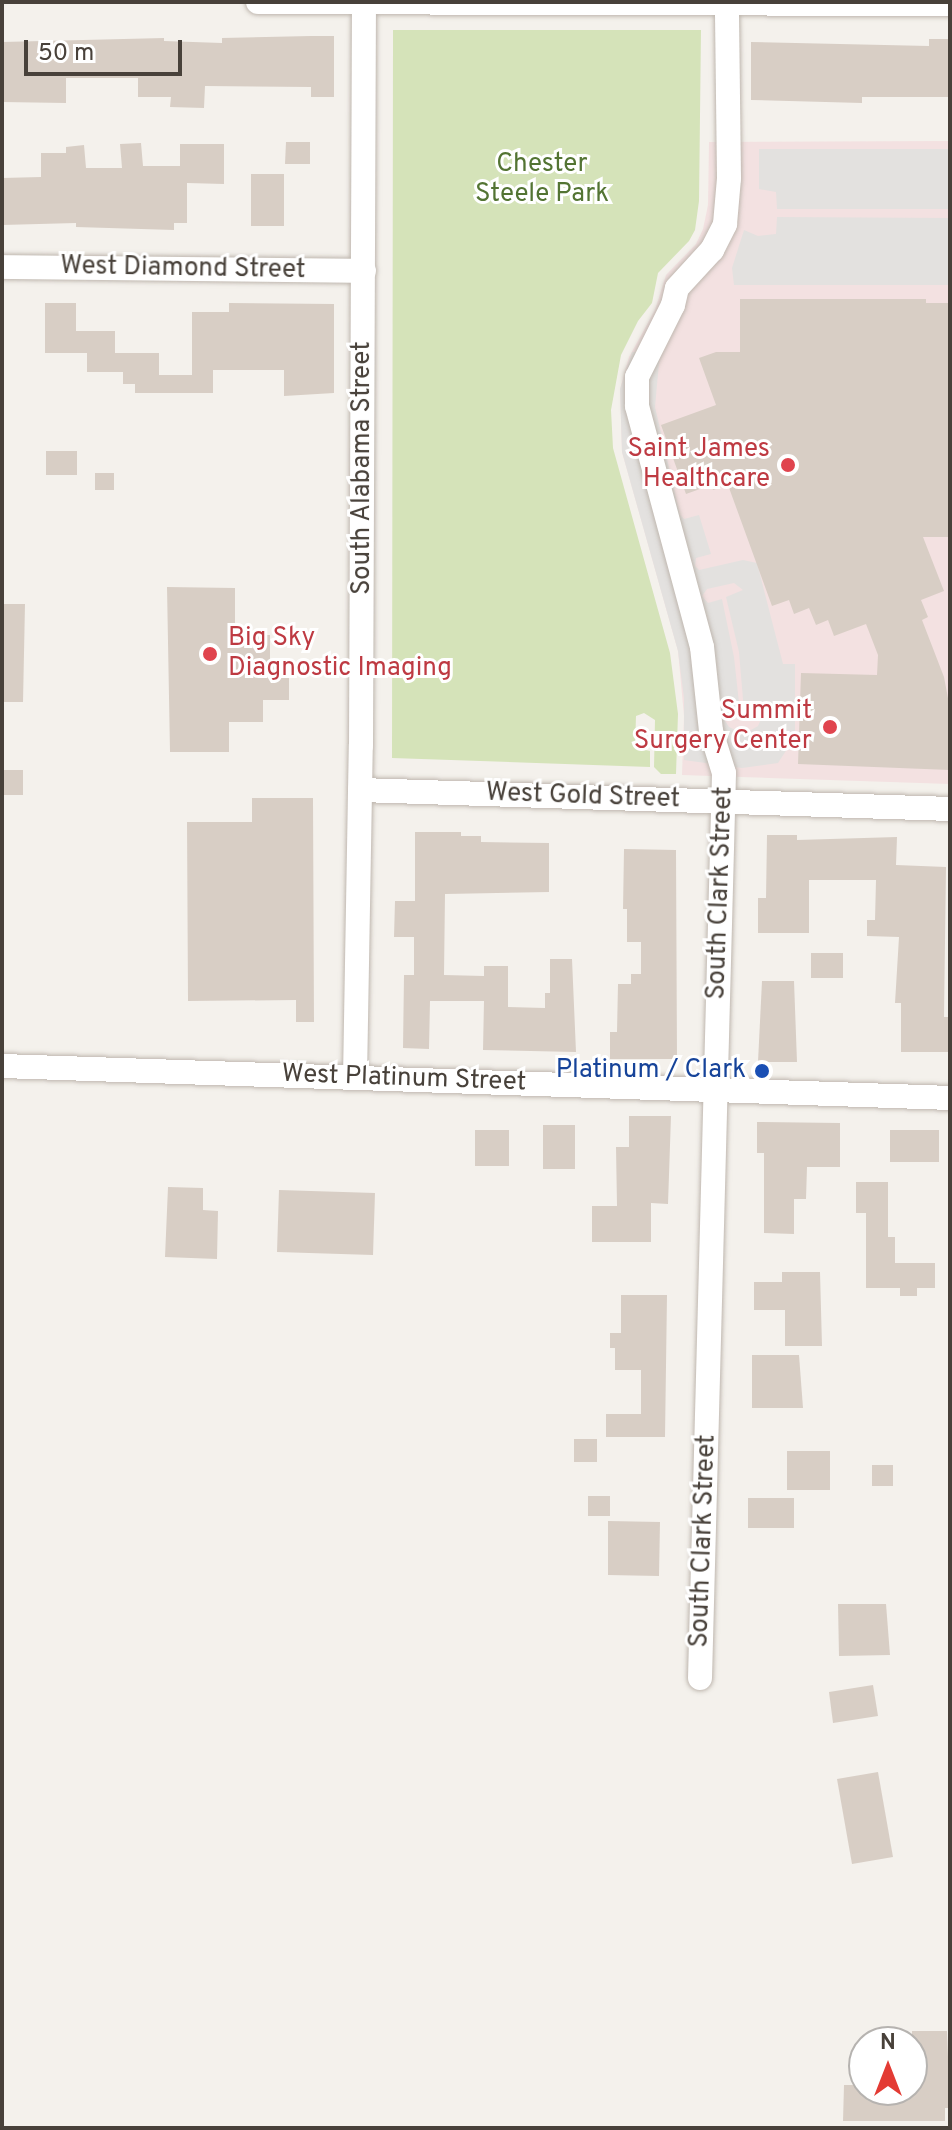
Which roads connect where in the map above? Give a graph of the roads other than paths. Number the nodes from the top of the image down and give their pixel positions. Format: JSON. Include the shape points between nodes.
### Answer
{"nodes":[{"id":1,"x":258,"y":2,"type":"edge"},
{"id":2,"x":364,"y":2,"type":"edge"},
{"id":3,"x":727,"y":2,"type":"edge"},
{"id":4,"x":950,"y":4,"type":"edge"},
{"id":5,"x":2,"y":267,"type":"edge"},
{"id":6,"x":364,"y":271,"type":"junction"},
{"id":7,"x":360,"y":790,"type":"junction"},
{"id":8,"x":724,"y":802,"type":"junction"},
{"id":9,"x":950,"y":809,"type":"edge"},
{"id":10,"x":2,"y":1066,"type":"edge"},
{"id":11,"x":355,"y":1078,"type":"junction"},
{"id":12,"x":716,"y":1090,"type":"junction"},
{"id":13,"x":950,"y":1098,"type":"edge"},
{"id":14,"x":700,"y":1678,"type":"dead end"}],
"edges":[{"from":1,"to":2,"type":"street"},
{"from":2,"to":3,"type":"street"},
{"from":2,"to":6,"type":"street","name":"South Alabama Street"},
{"from":3,"to":4,"type":"street"},
{"from":3,"to":8,"type":"street","name":"South Clark Street","via":[[725,224],[712,250],[677,288],[637,377],[637,406],[702,647],[711,731],[724,773]]},
{"from":5,"to":6,"type":"street","name":"West Diamond Street"},
{"from":6,"to":7,"type":"street","name":"South Alabama Street"},
{"from":7,"to":8,"type":"street","name":"West Gold Street"},
{"from":7,"to":11,"type":"street","name":"South Alabama Street"},
{"from":8,"to":9,"type":"street","name":"West Gold Street"},
{"from":8,"to":12,"type":"street","name":"South Clark Street"},
{"from":10,"to":11,"type":"street","name":"West Platinum Street"},
{"from":11,"to":12,"type":"street","name":"West Platinum Street"},
{"from":12,"to":13,"type":"street","name":"West Platinum Street"},
{"from":12,"to":14,"type":"street","name":"South Clark Street"}]}
